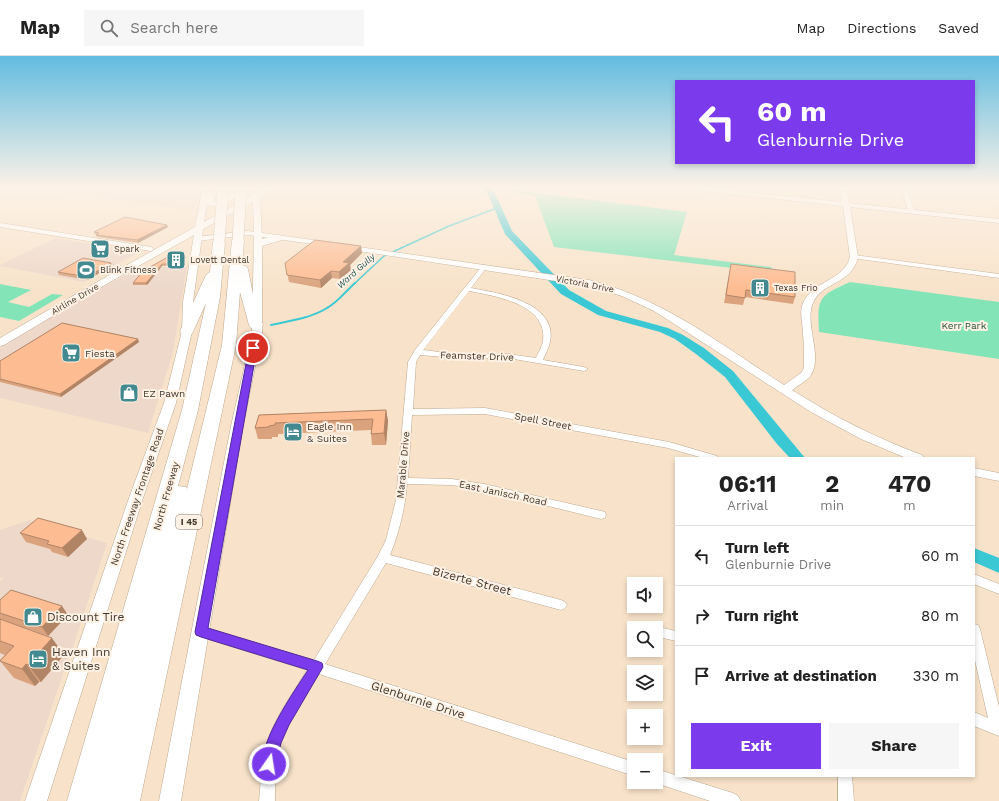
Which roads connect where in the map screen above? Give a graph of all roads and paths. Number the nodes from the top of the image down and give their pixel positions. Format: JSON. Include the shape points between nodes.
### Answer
{"nodes":[{"id":1,"x":201,"y":221,"type":"edge"},
{"id":2,"x":207,"y":221,"type":"edge"},
{"id":3,"x":231,"y":221,"type":"edge"},
{"id":4,"x":231,"y":221,"type":"edge"},
{"id":5,"x":258,"y":221,"type":"edge"},
{"id":6,"x":849,"y":221,"type":"edge"},
{"id":7,"x":0,"y":225,"type":"edge"},
{"id":8,"x":200,"y":225,"type":"junction"},
{"id":9,"x":279,"y":238,"type":"joint"},
{"id":10,"x":258,"y":240,"type":"junction"},
{"id":11,"x":197,"y":241,"type":"junction"},
{"id":12,"x":231,"y":243,"type":"junction"},
{"id":13,"x":169,"y":246,"type":"junction"},
{"id":14,"x":151,"y":249,"type":"junction"},
{"id":15,"x":854,"y":257,"type":"junction"},
{"id":16,"x":144,"y":260,"type":"junction"},
{"id":17,"x":484,"y":267,"type":"junction"},
{"id":18,"x":217,"y":268,"type":"junction"},
{"id":19,"x":999,"y":277,"type":"edge"},
{"id":20,"x":95,"y":284,"type":"junction"},
{"id":21,"x":467,"y":289,"type":"junction"},
{"id":22,"x":256,"y":325,"type":"junction"},
{"id":23,"x":21,"y":326,"type":"junction"},
{"id":24,"x":187,"y":331,"type":"junction"},
{"id":25,"x":0,"y":335,"type":"edge"},
{"id":26,"x":0,"y":343,"type":"edge"},
{"id":27,"x":418,"y":352,"type":"junction"},
{"id":28,"x":539,"y":360,"type":"junction"},
{"id":29,"x":584,"y":369,"type":"dead end"},
{"id":30,"x":784,"y":390,"type":"junction"},
{"id":31,"x":408,"y":412,"type":"junction"},
{"id":32,"x":711,"y":457,"type":"edge"},
{"id":33,"x":915,"y":457,"type":"edge"},
{"id":34,"x":975,"y":472,"type":"edge"},
{"id":35,"x":999,"y":477,"type":"edge"},
{"id":36,"x":402,"y":481,"type":"junction"},
{"id":37,"x":601,"y":515,"type":"dead end"},
{"id":38,"x":383,"y":558,"type":"junction"},
{"id":39,"x":975,"y":579,"type":"edge"},
{"id":40,"x":999,"y":589,"type":"edge"},
{"id":41,"x":561,"y":605,"type":"dead end"},
{"id":42,"x":201,"y":632,"type":"junction"},
{"id":43,"x":663,"y":633,"type":"dead end"},
{"id":44,"x":975,"y":633,"type":"edge"},
{"id":45,"x":675,"y":636,"type":"edge"},
{"id":46,"x":317,"y":667,"type":"junction"},
{"id":47,"x":975,"y":719,"type":"edge"},
{"id":48,"x":998,"y":729,"type":"edge"},
{"id":49,"x":627,"y":767,"type":"edge"},
{"id":50,"x":845,"y":777,"type":"edge"},
{"id":51,"x":663,"y":778,"type":"edge"},
{"id":52,"x":36,"y":801,"type":"edge"},
{"id":53,"x":80,"y":801,"type":"edge"},
{"id":54,"x":102,"y":801,"type":"edge"},
{"id":55,"x":126,"y":801,"type":"edge"},
{"id":56,"x":170,"y":801,"type":"edge"},
{"id":57,"x":267,"y":801,"type":"edge"},
{"id":58,"x":733,"y":801,"type":"edge"},
{"id":59,"x":846,"y":801,"type":"edge"}],
"edges":[{"from":1,"to":8,"type":"main road","name":"North Freeway Frontage Road"},
{"from":2,"to":8,"type":"main road","name":"Airline Drive"},
{"from":3,"to":12,"type":"highway","name":"North Freeway","number":"I 45","bridge":true},
{"from":4,"to":12,"type":"highway","name":"North Freeway","number":"I 45","bridge":true},
{"from":5,"to":10,"type":"main road"},
{"from":6,"to":15,"type":"street"},
{"from":7,"to":14,"type":"street"},
{"from":8,"to":11,"type":"main road","name":"North Freeway Frontage Road"},
{"from":8,"to":13,"type":"main road","name":"Airline Drive"},
{"from":8,"to":14,"type":"main road","name":"Airline Drive"},
{"from":9,"to":10,"type":"main road","via":[[261,242]]},
{"from":9,"to":17,"type":"street","name":"Victoria Drive"},
{"from":10,"to":11,"type":"street","via":[[241,233]]},
{"from":10,"to":22,"type":"main road"},
{"from":11,"to":13,"type":"main road"},
{"from":11,"to":24,"type":"main road","name":"North Freeway Frontage Road","via":[[188,302]]},
{"from":12,"to":18,"type":"highway","name":"North Freeway","number":"I 45"},
{"from":12,"to":22,"type":"highway"},
{"from":12,"to":54,"type":"highway","name":"North Freeway","via":[[221,318],[209,371]]},
{"from":12,"to":55,"type":"highway","name":"North Freeway","number":"I 45","via":[[229,345]]},
{"from":13,"to":16,"type":"main road","name":"Airline Drive"},
{"from":14,"to":16,"type":"main road","via":[[153,251],[146,255]]},
{"from":14,"to":20,"type":"main road","name":"Airline Drive"},
{"from":15,"to":19,"type":"street"},
{"from":15,"to":30,"type":"street","via":[[854,264],[849,272],[820,288],[812,296],[806,310],[809,368],[806,375]]},
{"from":16,"to":20,"type":"main road","name":"Airline Drive"},
{"from":17,"to":21,"type":"street","name":"Marable Drive"},
{"from":17,"to":30,"type":"street","name":"Victoria Drive","via":[[606,286],[652,304]]},
{"from":18,"to":24,"type":"highway","via":[[209,278]]},
{"from":18,"to":53,"type":"highway","name":"North Freeway","number":"I 45","via":[[214,297],[190,410]]},
{"from":20,"to":23,"type":"main road","name":"Airline Drive"},
{"from":21,"to":27,"type":"street","name":"Marable Drive"},
{"from":21,"to":28,"type":"street","via":[[509,297],[536,312],[547,327],[548,336]]},
{"from":22,"to":42,"type":"main road","via":[[257,333]]},
{"from":23,"to":25,"type":"main road","name":"Airline Drive"},
{"from":23,"to":26,"type":"main road","name":"Airline Drive"},
{"from":24,"to":52,"type":"main road","name":"North Freeway Frontage Road","via":[[170,403]]},
{"from":27,"to":28,"type":"street","name":"Feamster Drive"},
{"from":27,"to":31,"type":"street","name":"Marable Drive","via":[[412,362]]},
{"from":28,"to":29,"type":"street","name":"Feamster Drive"},
{"from":30,"to":33,"type":"street","name":"Victoria Drive","via":[[851,430],[892,450]]},
{"from":31,"to":32,"type":"street","name":"Spell Street","via":[[485,411],[680,448]]},
{"from":31,"to":36,"type":"street","name":"Marable Drive"},
{"from":34,"to":35,"type":"street"},
{"from":36,"to":37,"type":"street","name":"East Janisch Road","via":[[452,482],[484,487]]},
{"from":36,"to":38,"type":"street","name":"Marable Drive","via":[[397,519]]},
{"from":38,"to":41,"type":"street","name":"Bizerte Street"},
{"from":38,"to":46,"type":"street","name":"Marable Drive"},
{"from":39,"to":40,"type":"street"},
{"from":42,"to":46,"type":"street","name":"Glenburnie Drive"},
{"from":42,"to":56,"type":"main road"},
{"from":43,"to":45,"type":"street"},
{"from":44,"to":48,"type":"street"},
{"from":46,"to":49,"type":"street","name":"Glenburnie Drive"},
{"from":46,"to":57,"type":"street","name":"Marable Drive","via":[[284,720],[274,742],[269,764]]},
{"from":47,"to":48,"type":"street"},
{"from":50,"to":59,"type":"street"},
{"from":51,"to":58,"type":"street"}]}
